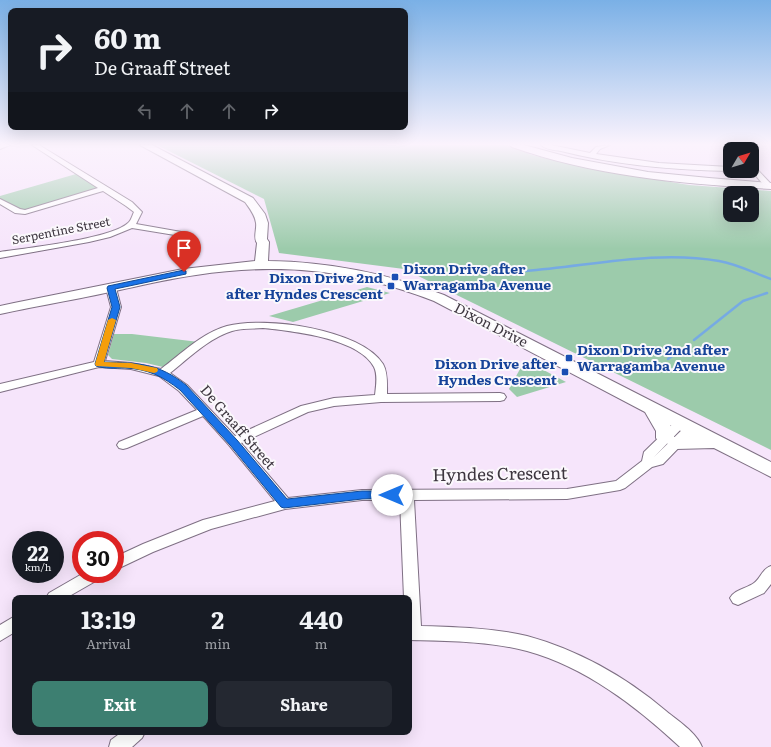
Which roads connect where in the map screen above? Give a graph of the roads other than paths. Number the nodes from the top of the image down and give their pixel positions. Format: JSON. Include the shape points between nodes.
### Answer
{"nodes":[{"id":1,"x":91,"y":180,"type":"edge"},
{"id":2,"x":211,"y":180,"type":"edge"},
{"id":3,"x":692,"y":180,"type":"edge"},
{"id":4,"x":768,"y":186,"type":"edge"},
{"id":5,"x":104,"y":188,"type":"junction"},
{"id":6,"x":0,"y":201,"type":"edge"},
{"id":7,"x":131,"y":225,"type":"junction"},
{"id":8,"x":187,"y":235,"type":"dead end"},
{"id":9,"x":0,"y":256,"type":"edge"},
{"id":10,"x":258,"y":260,"type":"junction"},
{"id":11,"x":111,"y":288,"type":"junction"},
{"id":12,"x":0,"y":310,"type":"edge"},
{"id":13,"x":99,"y":364,"type":"junction"},
{"id":14,"x":163,"y":373,"type":"junction"},
{"id":15,"x":0,"y":388,"type":"edge"},
{"id":16,"x":500,"y":397,"type":"dead end"},
{"id":17,"x":381,"y":398,"type":"junction"},
{"id":18,"x":651,"y":408,"type":"junction"},
{"id":19,"x":205,"y":411,"type":"junction"},
{"id":20,"x":686,"y":426,"type":"junction"},
{"id":21,"x":671,"y":440,"type":"junction"},
{"id":22,"x":233,"y":442,"type":"junction"},
{"id":23,"x":717,"y":442,"type":"junction"},
{"id":24,"x":123,"y":445,"type":"dead end"},
{"id":25,"x":771,"y":470,"type":"edge"},
{"id":26,"x":407,"y":495,"type":"junction"},
{"id":27,"x":284,"y":504,"type":"junction"},
{"id":28,"x":124,"y":560,"type":"edge"},
{"id":29,"x":771,"y":572,"type":"edge"},
{"id":30,"x":78,"y":583,"type":"edge"},
{"id":31,"x":58,"y":595,"type":"edge"},
{"id":32,"x":410,"y":595,"type":"edge"},
{"id":33,"x":738,"y":598,"type":"dead end"},
{"id":34,"x":12,"y":626,"type":"edge"},
{"id":35,"x":412,"y":633,"type":"edge"},
{"id":36,"x":0,"y":634,"type":"edge"},
{"id":37,"x":132,"y":735,"type":"edge"},
{"id":38,"x":118,"y":747,"type":"edge"},
{"id":39,"x":693,"y":747,"type":"edge"}],
"edges":[{"from":1,"to":5,"type":"street","name":"Serpentine Street"},
{"from":2,"to":10,"type":"main road","via":[[249,200],[258,210],[263,220],[263,242]]},
{"from":3,"to":4,"type":"main road"},
{"from":5,"to":6,"type":"street","via":[[25,212]]},
{"from":5,"to":7,"type":"street","name":"Serpentine Street","via":[[138,212]]},
{"from":7,"to":8,"type":"street"},
{"from":7,"to":9,"type":"street","name":"Serpentine Street","via":[[116,233]]},
{"from":10,"to":11,"type":"main road","name":"Dixon Drive"},
{"from":10,"to":18,"type":"main road","name":"Dixon Drive","via":[[278,265],[354,272],[415,288]]},
{"from":11,"to":12,"type":"main road","name":"Dixon Drive"},
{"from":11,"to":13,"type":"street","via":[[116,307]]},
{"from":13,"to":14,"type":"street","name":"De Graaff Street","via":[[131,366]]},
{"from":13,"to":15,"type":"street","name":"De Graaff Street"},
{"from":14,"to":17,"type":"street","via":[[217,334],[230,329],[257,326],[291,328],[318,332],[342,340],[370,356],[378,364],[382,375]]},
{"from":14,"to":19,"type":"street","name":"De Graaff Street","via":[[183,388]]},
{"from":16,"to":17,"type":"street"},
{"from":17,"to":22,"type":"street","via":[[347,400],[305,409]]},
{"from":18,"to":20,"type":"main road","name":"Dixon Drive"},
{"from":18,"to":21,"type":"main road"},
{"from":19,"to":22,"type":"street","name":"De Graaff Street"},
{"from":19,"to":24,"type":"street"},
{"from":20,"to":21,"type":"street","name":"Hyndes Crescent"},
{"from":20,"to":23,"type":"main road","name":"Dixon Drive"},
{"from":21,"to":23,"type":"main road"},
{"from":21,"to":26,"type":"street","name":"Hyndes Crescent","via":[[658,460],[648,463],[620,485],[567,494]]},
{"from":22,"to":27,"type":"street","name":"De Graaff Street"},
{"from":23,"to":25,"type":"main road","name":"Dixon Drive"},
{"from":26,"to":27,"type":"street","name":"Hyndes Crescent","via":[[362,495]]},
{"from":26,"to":32,"type":"street"},
{"from":27,"to":28,"type":"street","name":"Hyndes Crescent","via":[[208,524]]},
{"from":29,"to":33,"type":"street","via":[[759,588]]},
{"from":30,"to":31,"type":"street"},
{"from":34,"to":36,"type":"street"},
{"from":35,"to":39,"type":"street","via":[[497,638],[528,644],[564,658],[593,672],[638,700]]},
{"from":37,"to":38,"type":"street"}]}
